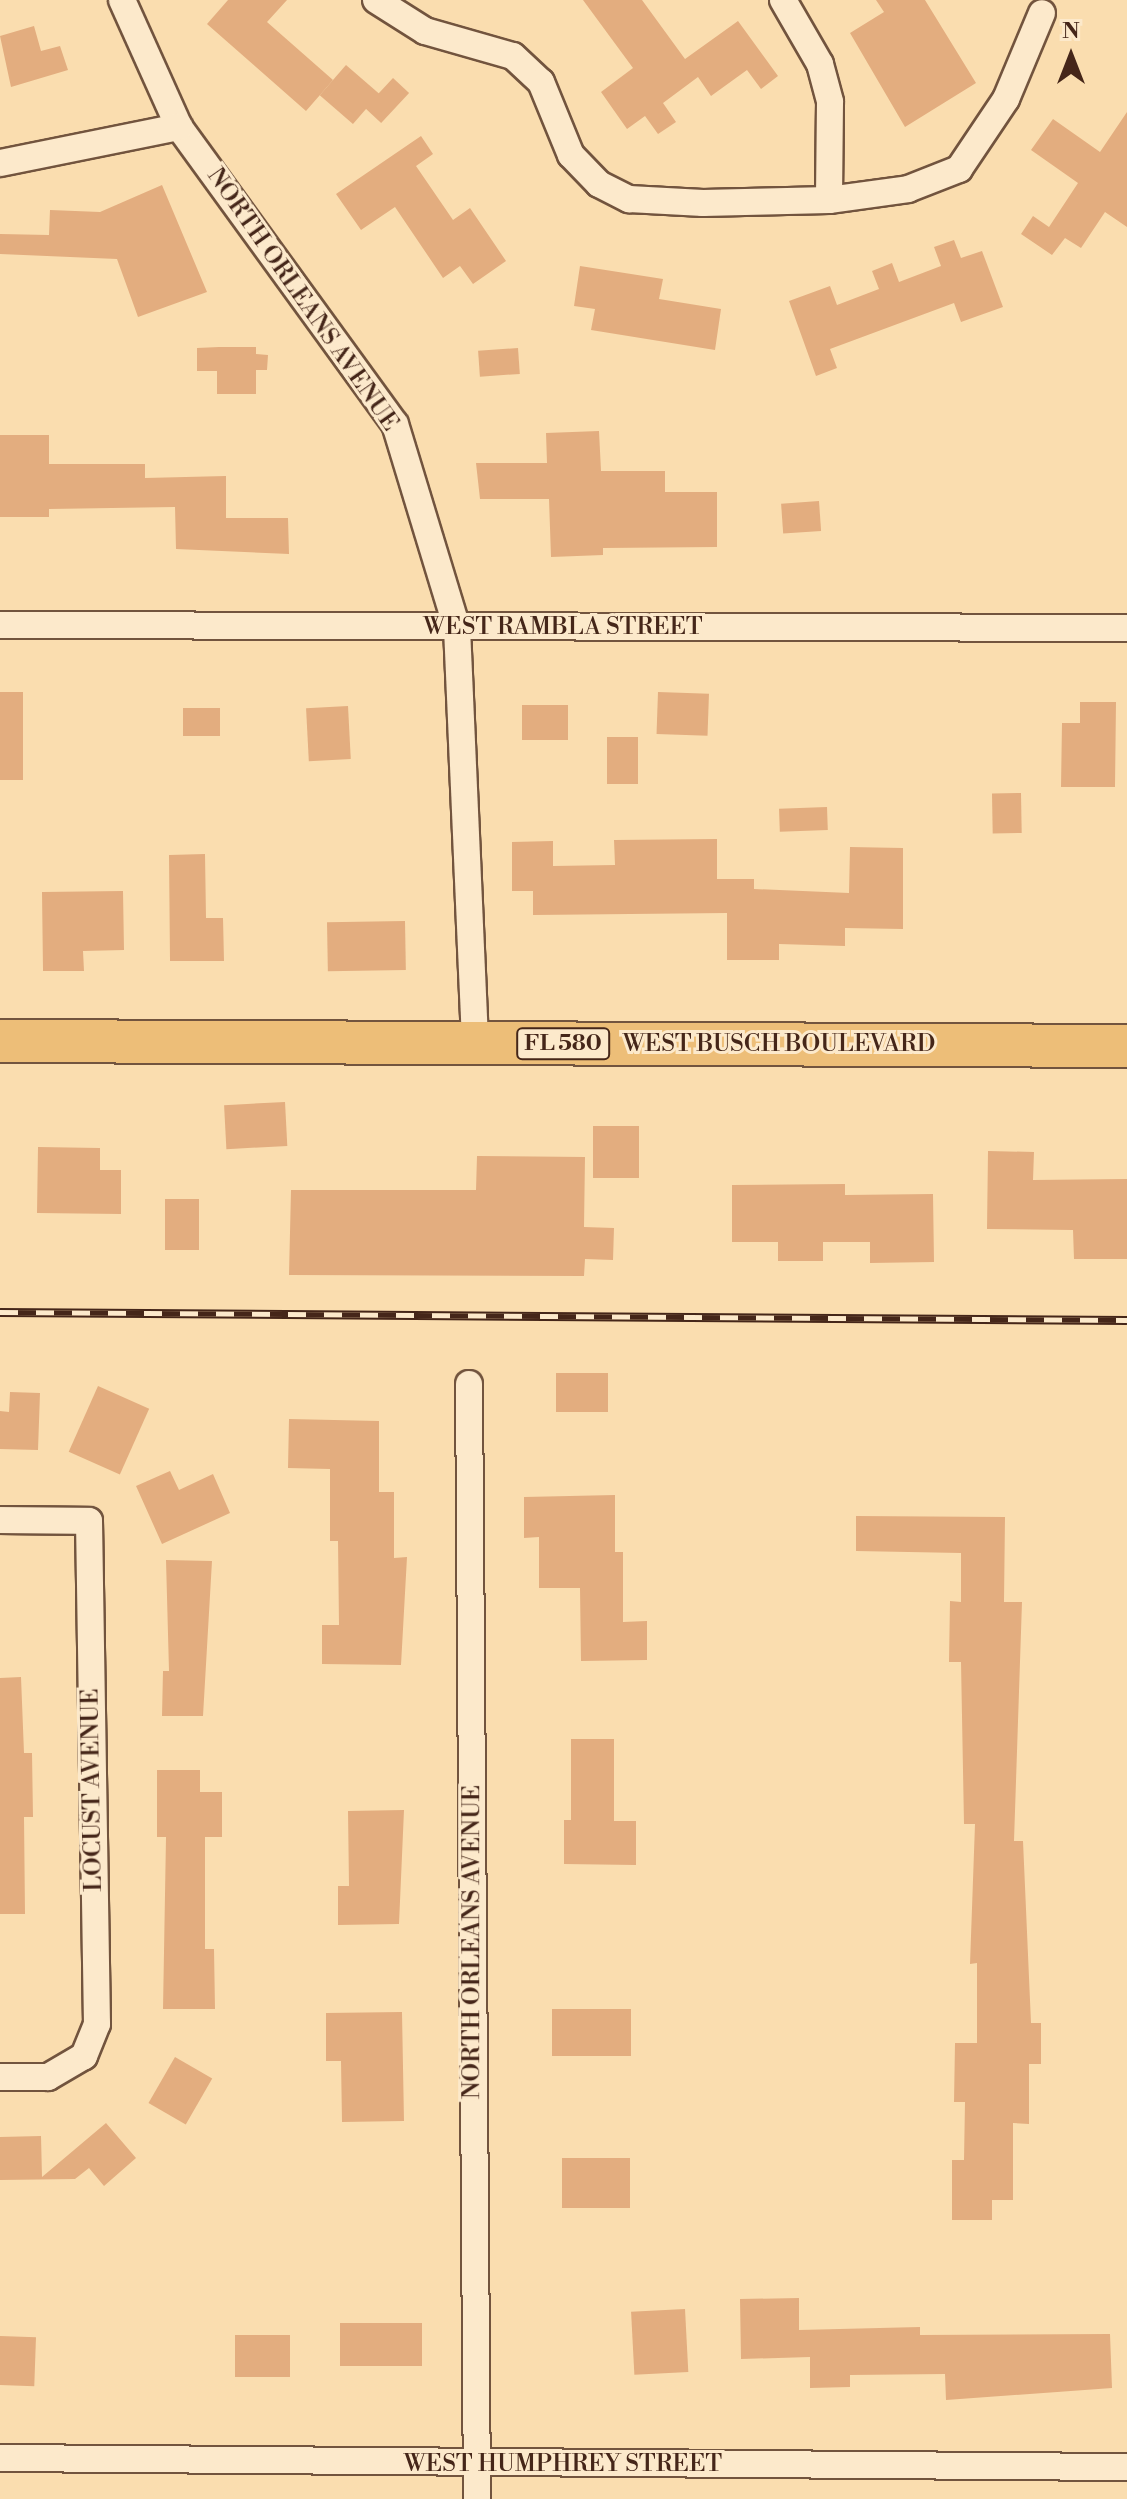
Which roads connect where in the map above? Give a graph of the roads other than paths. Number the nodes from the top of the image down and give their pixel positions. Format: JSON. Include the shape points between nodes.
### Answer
{"nodes":[{"id":1,"x":122,"y":0,"type":"edge"},
{"id":2,"x":376,"y":0,"type":"edge"},
{"id":3,"x":783,"y":0,"type":"edge"},
{"id":4,"x":1042,"y":13,"type":"dead end"},
{"id":5,"x":179,"y":127,"type":"junction"},
{"id":6,"x":0,"y":163,"type":"edge"},
{"id":7,"x":829,"y":200,"type":"junction"},
{"id":8,"x":0,"y":625,"type":"edge"},
{"id":9,"x":457,"y":628,"type":"junction"},
{"id":10,"x":1127,"y":628,"type":"edge"},
{"id":11,"x":0,"y":1041,"type":"edge"},
{"id":12,"x":475,"y":1043,"type":"junction"},
{"id":13,"x":1127,"y":1046,"type":"edge"},
{"id":14,"x":469,"y":1384,"type":"dead end"},
{"id":15,"x":0,"y":1520,"type":"edge"},
{"id":16,"x":0,"y":2077,"type":"edge"},
{"id":17,"x":0,"y":2458,"type":"edge"},
{"id":18,"x":477,"y":2466,"type":"junction"},
{"id":19,"x":1127,"y":2467,"type":"edge"},
{"id":20,"x":477,"y":2499,"type":"edge"}],
"edges":[{"from":1,"to":5,"type":"street","name":"NORTH ORLEANS AVENUE"},
{"from":2,"to":7,"type":"street","via":[[425,31],[513,56],[541,82],[571,155],[599,184],[629,199]]},
{"from":3,"to":7,"type":"street","via":[[820,64],[830,102]]},
{"from":4,"to":7,"type":"street","via":[[1006,99],[959,169],[908,189]]},
{"from":5,"to":6,"type":"street"},
{"from":5,"to":9,"type":"street","name":"NORTH ORLEANS AVENUE","via":[[395,424]]},
{"from":8,"to":9,"type":"street","name":"WEST RAMBLA STREET"},
{"from":9,"to":10,"type":"street","name":"WEST RAMBLA STREET"},
{"from":9,"to":12,"type":"street","name":"NORTH ORLEANS AVENUE"},
{"from":11,"to":12,"type":"main road","name":"WEST BUSCH BOULEVARD","number":"FL 580"},
{"from":12,"to":13,"type":"main road","name":"WEST BUSCH BOULEVARD","number":"FL 580"},
{"from":14,"to":18,"type":"street","name":"NORTH ORLEANS AVENUE"},
{"from":15,"to":16,"type":"street","name":"LOCUST AVENUE","via":[[89,1521],[97,2024],[84,2056],[48,2077]]},
{"from":17,"to":18,"type":"street","name":"WEST HUMPHREY STREET"},
{"from":18,"to":19,"type":"street","name":"WEST HUMPHREY STREET"},
{"from":18,"to":20,"type":"street","name":"NORTH ORLEANS AVENUE"}]}
